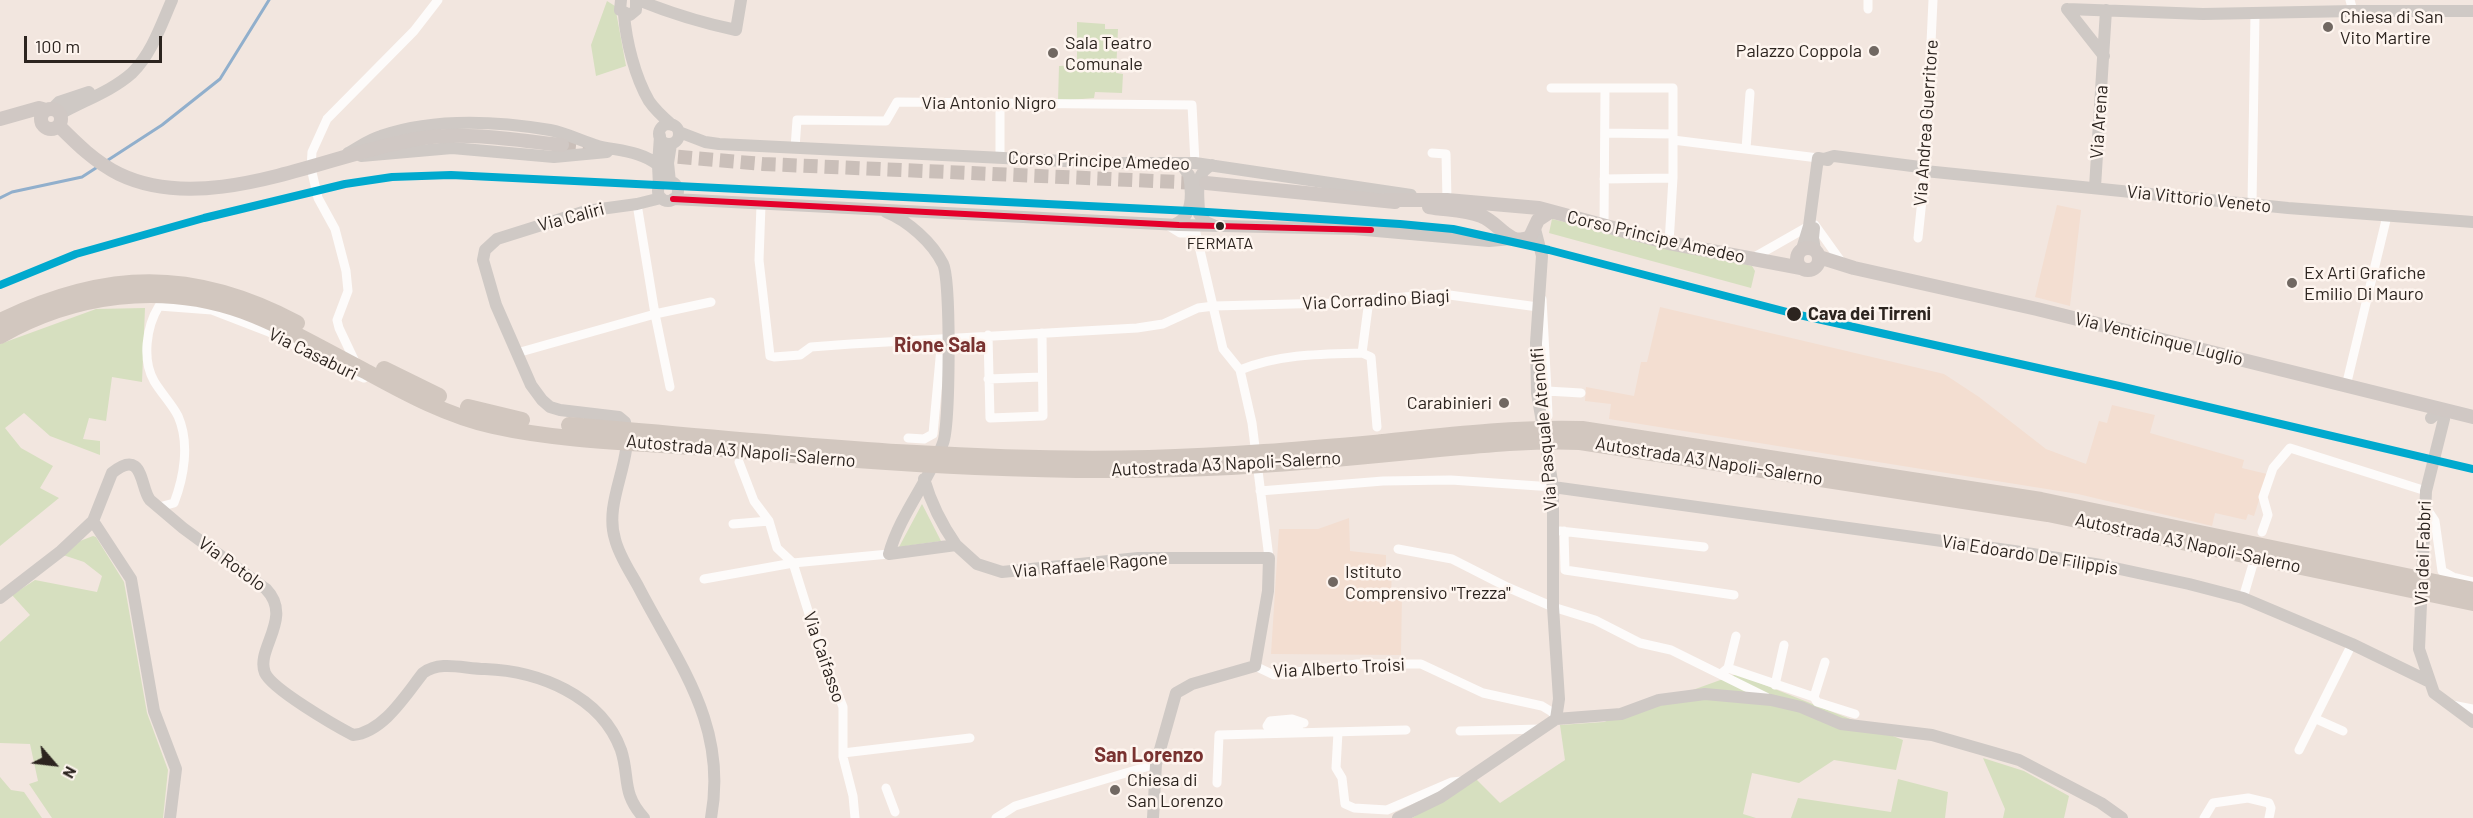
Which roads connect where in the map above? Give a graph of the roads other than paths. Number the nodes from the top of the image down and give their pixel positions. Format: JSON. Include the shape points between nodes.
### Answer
{"nodes":[{"id":1,"x":166,"y":0,"type":"edge"},
{"id":2,"x":172,"y":0,"type":"edge"},
{"id":3,"x":438,"y":0,"type":"edge"},
{"id":4,"x":741,"y":0,"type":"edge"},
{"id":5,"x":1933,"y":4,"type":"edge"},
{"id":6,"x":628,"y":5,"type":"edge"},
{"id":7,"x":2067,"y":5,"type":"edge"},
{"id":8,"x":2351,"y":5,"type":"edge"},
{"id":9,"x":2100,"y":10,"type":"junction"},
{"id":10,"x":2473,"y":11,"type":"edge"},
{"id":11,"x":2255,"y":13,"type":"junction"},
{"id":12,"x":2084,"y":31,"type":"junction"},
{"id":13,"x":2104,"y":56,"type":"junction"},
{"id":14,"x":1551,"y":88,"type":"dead end"},
{"id":15,"x":1605,"y":88,"type":"junction"},
{"id":16,"x":1750,"y":93,"type":"dead end"},
{"id":17,"x":1000,"y":104,"type":"junction"},
{"id":18,"x":54,"y":115,"type":"junction"},
{"id":19,"x":0,"y":119,"type":"edge"},
{"id":20,"x":0,"y":126,"type":"edge"},
{"id":21,"x":668,"y":131,"type":"junction"},
{"id":22,"x":1605,"y":133,"type":"junction"},
{"id":23,"x":1673,"y":137,"type":"junction"},
{"id":24,"x":562,"y":145,"type":"tunnel mouth"},
{"id":25,"x":795,"y":148,"type":"junction"},
{"id":26,"x":1746,"y":148,"type":"junction"},
{"id":27,"x":616,"y":151,"type":"junction"},
{"id":28,"x":636,"y":153,"type":"junction"},
{"id":29,"x":1432,"y":153,"type":"dead end"},
{"id":30,"x":342,"y":156,"type":"junction"},
{"id":31,"x":1000,"y":158,"type":"junction"},
{"id":32,"x":1821,"y":158,"type":"junction"},
{"id":33,"x":1180,"y":163,"type":"junction"},
{"id":34,"x":1195,"y":163,"type":"junction"},
{"id":35,"x":658,"y":165,"type":"junction"},
{"id":36,"x":1212,"y":165,"type":"junction"},
{"id":37,"x":1925,"y":171,"type":"junction"},
{"id":38,"x":1673,"y":178,"type":"junction"},
{"id":39,"x":1604,"y":179,"type":"junction"},
{"id":40,"x":1206,"y":183,"type":"tunnel mouth"},
{"id":41,"x":2095,"y":187,"type":"junction"},
{"id":42,"x":666,"y":191,"type":"junction"},
{"id":43,"x":1386,"y":200,"type":"junction"},
{"id":44,"x":1448,"y":200,"type":"junction"},
{"id":45,"x":637,"y":204,"type":"junction"},
{"id":46,"x":760,"y":205,"type":"junction"},
{"id":47,"x":2252,"y":205,"type":"junction"},
{"id":48,"x":1520,"y":207,"type":"junction"},
{"id":49,"x":881,"y":211,"type":"junction"},
{"id":50,"x":930,"y":211,"type":"junction"},
{"id":51,"x":1550,"y":212,"type":"junction"},
{"id":52,"x":2387,"y":216,"type":"junction"},
{"id":53,"x":2473,"y":222,"type":"edge"},
{"id":54,"x":1169,"y":224,"type":"junction"},
{"id":55,"x":1214,"y":225,"type":"junction"},
{"id":56,"x":1812,"y":225,"type":"junction"},
{"id":57,"x":1604,"y":226,"type":"junction"},
{"id":58,"x":1535,"y":227,"type":"junction"},
{"id":59,"x":919,"y":234,"type":"junction"},
{"id":60,"x":1918,"y":238,"type":"dead end"},
{"id":61,"x":1517,"y":242,"type":"junction"},
{"id":62,"x":1669,"y":243,"type":"junction"},
{"id":63,"x":1542,"y":256,"type":"junction"},
{"id":64,"x":1808,"y":258,"type":"junction"},
{"id":65,"x":1756,"y":260,"type":"junction"},
{"id":66,"x":1844,"y":266,"type":"junction"},
{"id":67,"x":1540,"y":288,"type":"junction"},
{"id":68,"x":215,"y":296,"type":"junction"},
{"id":69,"x":1369,"y":300,"type":"junction"},
{"id":70,"x":711,"y":302,"type":"dead end"},
{"id":71,"x":1214,"y":306,"type":"junction"},
{"id":72,"x":1538,"y":307,"type":"junction"},
{"id":73,"x":655,"y":314,"type":"junction"},
{"id":74,"x":0,"y":321,"type":"edge"},
{"id":75,"x":1042,"y":333,"type":"junction"},
{"id":76,"x":988,"y":335,"type":"junction"},
{"id":77,"x":0,"y":336,"type":"edge"},
{"id":78,"x":948,"y":338,"type":"junction"},
{"id":79,"x":1362,"y":352,"type":"junction"},
{"id":80,"x":517,"y":353,"type":"junction"},
{"id":81,"x":1240,"y":370,"type":"junction"},
{"id":82,"x":1042,"y":377,"type":"junction"},
{"id":83,"x":988,"y":379,"type":"junction"},
{"id":84,"x":2346,"y":386,"type":"junction"},
{"id":85,"x":670,"y":387,"type":"dead end"},
{"id":86,"x":1547,"y":391,"type":"junction"},
{"id":87,"x":1581,"y":393,"type":"dead end"},
{"id":88,"x":2431,"y":412,"type":"junction"},
{"id":89,"x":1548,"y":416,"type":"dead end"},
{"id":90,"x":2473,"y":417,"type":"edge"},
{"id":91,"x":1377,"y":427,"type":"dead end"},
{"id":92,"x":654,"y":438,"type":"junction"},
{"id":93,"x":908,"y":438,"type":"dead end"},
{"id":94,"x":2437,"y":439,"type":"junction"},
{"id":95,"x":739,"y":462,"type":"dead end"},
{"id":96,"x":924,"y":479,"type":"junction"},
{"id":97,"x":1553,"y":487,"type":"junction"},
{"id":98,"x":1260,"y":491,"type":"junction"},
{"id":99,"x":2426,"y":491,"type":"junction"},
{"id":100,"x":2425,"y":506,"type":"junction"},
{"id":101,"x":159,"y":507,"type":"junction"},
{"id":102,"x":93,"y":521,"type":"junction"},
{"id":103,"x":770,"y":521,"type":"junction"},
{"id":104,"x":733,"y":524,"type":"dead end"},
{"id":105,"x":1558,"y":531,"type":"junction"},
{"id":106,"x":2262,"y":532,"type":"dead end"},
{"id":107,"x":895,"y":533,"type":"junction"},
{"id":108,"x":956,"y":545,"type":"junction"},
{"id":109,"x":1704,"y":547,"type":"dead end"},
{"id":110,"x":1398,"y":549,"type":"dead end"},
{"id":111,"x":874,"y":554,"type":"junction"},
{"id":112,"x":889,"y":554,"type":"junction"},
{"id":113,"x":1269,"y":558,"type":"junction"},
{"id":114,"x":793,"y":563,"type":"junction"},
{"id":115,"x":2253,"y":564,"type":"dead end"},
{"id":116,"x":704,"y":579,"type":"dead end"},
{"id":117,"x":2473,"y":582,"type":"edge"},
{"id":118,"x":2473,"y":590,"type":"edge"},
{"id":119,"x":1734,"y":595,"type":"dead end"},
{"id":120,"x":0,"y":598,"type":"edge"},
{"id":121,"x":2243,"y":598,"type":"junction"},
{"id":122,"x":2473,"y":603,"type":"edge"},
{"id":123,"x":1553,"y":607,"type":"junction"},
{"id":124,"x":1736,"y":636,"type":"dead end"},
{"id":125,"x":2352,"y":644,"type":"junction"},
{"id":126,"x":1784,"y":645,"type":"dead end"},
{"id":127,"x":2420,"y":649,"type":"junction"},
{"id":128,"x":1825,"y":663,"type":"dead end"},
{"id":129,"x":1255,"y":666,"type":"junction"},
{"id":130,"x":2405,"y":670,"type":"junction"},
{"id":131,"x":1724,"y":671,"type":"junction"},
{"id":132,"x":2428,"y":681,"type":"junction"},
{"id":133,"x":1775,"y":685,"type":"junction"},
{"id":134,"x":1814,"y":697,"type":"junction"},
{"id":135,"x":1771,"y":700,"type":"junction"},
{"id":136,"x":2451,"y":704,"type":"junction"},
{"id":137,"x":2473,"y":710,"type":"edge"},
{"id":138,"x":1855,"y":714,"type":"dead end"},
{"id":139,"x":1556,"y":719,"type":"junction"},
{"id":140,"x":2316,"y":719,"type":"junction"},
{"id":141,"x":2473,"y":722,"type":"edge"},
{"id":142,"x":1545,"y":729,"type":"junction"},
{"id":143,"x":1406,"y":730,"type":"dead end"},
{"id":144,"x":2343,"y":731,"type":"dead end"},
{"id":145,"x":1338,"y":732,"type":"junction"},
{"id":146,"x":1460,"y":732,"type":"dead end"},
{"id":147,"x":970,"y":738,"type":"dead end"},
{"id":148,"x":2299,"y":750,"type":"dead end"},
{"id":149,"x":843,"y":753,"type":"junction"},
{"id":150,"x":1156,"y":764,"type":"junction"},
{"id":151,"x":1462,"y":781,"type":"junction"},
{"id":152,"x":1217,"y":783,"type":"dead end"},
{"id":153,"x":886,"y":788,"type":"dead end"},
{"id":154,"x":895,"y":812,"type":"dead end"},
{"id":155,"x":170,"y":818,"type":"edge"},
{"id":156,"x":644,"y":818,"type":"edge"},
{"id":157,"x":711,"y":818,"type":"edge"},
{"id":158,"x":855,"y":818,"type":"edge"},
{"id":159,"x":996,"y":818,"type":"edge"},
{"id":160,"x":1153,"y":818,"type":"edge"},
{"id":161,"x":1398,"y":818,"type":"edge"},
{"id":162,"x":2122,"y":818,"type":"edge"},
{"id":163,"x":2204,"y":818,"type":"edge"},
{"id":164,"x":2270,"y":818,"type":"edge"}],
"edges":[{"from":1,"to":18,"type":"street","via":[[139,55],[127,69],[95,90],[59,102]]},
{"from":2,"to":18,"type":"street","via":[[147,54],[131,73]]},
{"from":3,"to":101,"type":"street","name":"Via Casaburi","via":[[414,31],[327,119],[312,152],[310,168],[318,198],[335,229],[346,272],[348,291],[337,320],[364,379],[269,332],[212,310],[159,306],[147,336],[148,368],[178,417],[185,453],[182,483],[174,503]]},
{"from":4,"to":6,"type":"street","via":[[736,30]]},
{"from":5,"to":37,"type":"street","name":"Via Andrea Guerritore"},
{"from":6,"to":21,"type":"street","name":"Corso Principe Amedeo","via":[[628,34],[644,89]]},
{"from":7,"to":9,"type":"street"},
{"from":7,"to":12,"type":"street"},
{"from":8,"to":10,"type":"street"},
{"from":8,"to":11,"type":"street"},
{"from":9,"to":11,"type":"street"},
{"from":9,"to":12,"type":"street","via":[[2087,15]]},
{"from":9,"to":13,"type":"street","name":"Via Arena"},
{"from":11,"to":47,"type":"street"},
{"from":12,"to":13,"type":"street"},
{"from":13,"to":41,"type":"street","name":"Via Arena"},
{"from":14,"to":15,"type":"street"},
{"from":15,"to":22,"type":"street"},
{"from":15,"to":23,"type":"street","via":[[1673,87]]},
{"from":16,"to":26,"type":"street"},
{"from":17,"to":25,"type":"street","name":"Via Antonio Nigro","via":[[897,102],[886,121],[797,120]]},
{"from":17,"to":31,"type":"street"},
{"from":17,"to":34,"type":"street","name":"Via Antonio Nigro","via":[[1192,105]]},
{"from":18,"to":19,"type":"main road","via":[[39,108]]},
{"from":18,"to":20,"type":"main road","via":[[50,129],[42,124],[20,122]]},
{"from":18,"to":30,"type":"main road","via":[[86,153],[105,166],[121,175],[164,187],[243,183]]},
{"from":21,"to":25,"type":"street","name":"Corso Principe Amedeo","via":[[719,144]]},
{"from":21,"to":28,"type":"street"},
{"from":21,"to":35,"type":"street"},
{"from":21,"to":42,"type":"street","name":"Corso Principe Amedeo","via":[[663,141],[671,144]]},
{"from":22,"to":23,"type":"street"},
{"from":22,"to":39,"type":"street"},
{"from":23,"to":26,"type":"street"},
{"from":23,"to":38,"type":"street"},
{"from":24,"to":30,"type":"main road","via":[[492,138],[418,139]]},
{"from":25,"to":31,"type":"street","name":"Corso Principe Amedeo"},
{"from":26,"to":32,"type":"street"},
{"from":27,"to":28,"type":"street"},
{"from":27,"to":30,"type":"street","via":[[554,157],[452,148]]},
{"from":27,"to":30,"type":"street","via":[[552,131],[463,123],[422,126],[380,136]]},
{"from":28,"to":35,"type":"street"},
{"from":29,"to":44,"type":"street","via":[[1446,154]]},
{"from":31,"to":33,"type":"street","name":"Corso Principe Amedeo"},
{"from":32,"to":37,"type":"street","name":"Via Vittorio Veneto","via":[[1839,165],[1918,174]]},
{"from":32,"to":56,"type":"street"},
{"from":33,"to":34,"type":"street","name":"Corso Principe Amedeo"},
{"from":33,"to":54,"type":"street","via":[[1190,175],[1189,212],[1184,219]]},
{"from":34,"to":36,"type":"street","name":"Corso Principe Amedeo"},
{"from":35,"to":42,"type":"street"},
{"from":36,"to":44,"type":"street","name":"Corso Principe Amedeo"},
{"from":36,"to":55,"type":"street","via":[[1199,178],[1198,214]]},
{"from":37,"to":41,"type":"street","name":"Via Vittorio Veneto"},
{"from":37,"to":60,"type":"street","name":"Via Andrea Guerritore"},
{"from":38,"to":39,"type":"street"},
{"from":38,"to":62,"type":"street"},
{"from":39,"to":57,"type":"street"},
{"from":40,"to":43,"type":"main road"},
{"from":41,"to":47,"type":"street","name":"Via Vittorio Veneto"},
{"from":42,"to":45,"type":"street","name":"Via Caliri"},
{"from":42,"to":46,"type":"street","name":"Via Caliri"},
{"from":43,"to":44,"type":"main road"},
{"from":43,"to":61,"type":"main road","via":[[1481,215]]},
{"from":44,"to":48,"type":"main road","name":"Corso Principe Amedeo"},
{"from":45,"to":73,"type":"street"},
{"from":45,"to":80,"type":"street","name":"Via Caliri","via":[[586,211],[543,224],[498,239],[486,250],[483,260],[487,276]]},
{"from":46,"to":49,"type":"street","name":"Via Caliri"},
{"from":46,"to":78,"type":"street","name":"Via Corradino Biagi","via":[[759,260],[770,356],[800,355],[811,347]]},
{"from":47,"to":52,"type":"street","name":"Via Vittorio Veneto"},
{"from":48,"to":51,"type":"main road","name":"Corso Principe Amedeo"},
{"from":48,"to":58,"type":"main road"},
{"from":49,"to":50,"type":"street","name":"Via Caliri"},
{"from":49,"to":59,"type":"street"},
{"from":50,"to":54,"type":"street","name":"Via Caliri"},
{"from":50,"to":59,"type":"street","via":[[920,220]]},
{"from":51,"to":57,"type":"main road","name":"Corso Principe Amedeo"},
{"from":51,"to":58,"type":"main road","name":"Corso Principe Amedeo"},
{"from":52,"to":53,"type":"street","name":"Via Vittorio Veneto"},
{"from":52,"to":84,"type":"street"},
{"from":54,"to":55,"type":"street","name":"Via Caliri"},
{"from":54,"to":71,"type":"street","via":[[1180,233],[1196,233]]},
{"from":55,"to":61,"type":"street","name":"Via Caliri","via":[[1354,228]]},
{"from":56,"to":64,"type":"street"},
{"from":56,"to":65,"type":"street"},
{"from":56,"to":66,"type":"street"},
{"from":57,"to":62,"type":"main road","name":"Corso Principe Amedeo"},
{"from":58,"to":61,"type":"main road","name":"Corso Principe Amedeo","via":[[1526,239]]},
{"from":58,"to":63,"type":"street","name":"Via Pasquale Atenolfi"},
{"from":59,"to":78,"type":"street","via":[[944,265]]},
{"from":61,"to":63,"type":"street","via":[[1531,246]]},
{"from":62,"to":65,"type":"main road","name":"Corso Principe Amedeo"},
{"from":63,"to":67,"type":"street","name":"Via Pasquale Atenolfi"},
{"from":64,"to":65,"type":"main road","name":"Via Venticinque Luglio","via":[[1791,253]]},
{"from":64,"to":66,"type":"main road","name":"Via Venticinque Luglio"},
{"from":66,"to":84,"type":"main road","name":"Via Venticinque Luglio","via":[[2046,311]]},
{"from":67,"to":72,"type":"street","name":"Via Pasquale Atenolfi"},
{"from":67,"to":86,"type":"street"},
{"from":68,"to":74,"type":"highway","name":"Autostrada A3 Napoli-Salerno","via":[[164,282],[125,283],[45,301]]},
{"from":68,"to":77,"type":"highway","name":"Autostrada A3 Napoli-Salerno","via":[[149,294],[99,299],[53,311]]},
{"from":68,"to":92,"type":"highway","name":"Autostrada A3 Napoli-Salerno","via":[[402,391],[465,418],[516,430]]},
{"from":69,"to":71,"type":"street","name":"Via Corradino Biagi"},
{"from":69,"to":72,"type":"street","name":"Via Corradino Biagi","via":[[1442,294]]},
{"from":69,"to":79,"type":"street"},
{"from":70,"to":73,"type":"street"},
{"from":71,"to":75,"type":"street","name":"Via Corradino Biagi","via":[[1146,327]]},
{"from":71,"to":81,"type":"street","via":[[1223,350]]},
{"from":72,"to":97,"type":"street","name":"Via Pasquale Atenolfi","via":[[1537,393]]},
{"from":73,"to":80,"type":"street"},
{"from":73,"to":85,"type":"street"},
{"from":75,"to":76,"type":"street","name":"Via Corradino Biagi"},
{"from":75,"to":82,"type":"street"},
{"from":76,"to":78,"type":"street","name":"Via Corradino Biagi"},
{"from":76,"to":83,"type":"street"},
{"from":78,"to":93,"type":"street","via":[[941,348],[933,434],[924,439]]},
{"from":78,"to":96,"type":"street","via":[[944,441]]},
{"from":79,"to":81,"type":"street","via":[[1262,361]]},
{"from":79,"to":91,"type":"street","via":[[1371,357]]},
{"from":80,"to":157,"type":"street","via":[[531,386],[550,407],[598,413],[606,422],[619,475],[612,524],[615,541],[704,713],[714,757],[715,798]]},
{"from":81,"to":98,"type":"street"},
{"from":82,"to":83,"type":"street"},
{"from":82,"to":83,"type":"street","via":[[1042,416],[1011,418],[990,418]]},
{"from":84,"to":88,"type":"main road","name":"Via Venticinque Luglio"},
{"from":86,"to":87,"type":"street"},
{"from":86,"to":89,"type":"street"},
{"from":88,"to":90,"type":"main road","name":"Via Venticinque Luglio"},
{"from":88,"to":94,"type":"street","name":"Via dei Fabbri","via":[[2444,419]]},
{"from":90,"to":94,"type":"street","via":[[2457,420]]},
{"from":92,"to":118,"type":"highway","name":"Autostrada A3 Napoli-Salerno","via":[[1071,459],[1238,454],[1466,434],[1582,429],[2041,500]]},
{"from":92,"to":122,"type":"highway","name":"Autostrada A3 Napoli-Salerno","via":[[920,466],[1102,471],[1237,466],[1504,443],[1580,442],[2067,518]]},
{"from":94,"to":99,"type":"street","name":"Via dei Fabbri"},
{"from":95,"to":103,"type":"street","via":[[754,501]]},
{"from":96,"to":107,"type":"street"},
{"from":96,"to":108,"type":"street","name":"Via Raffaele Ragone","via":[[934,507]]},
{"from":97,"to":98,"type":"street","via":[[1451,480]]},
{"from":97,"to":105,"type":"street","name":"Via Pasquale Atenolfi"},
{"from":97,"to":121,"type":"street","name":"Via Edoardo De Filippis","via":[[2101,565]]},
{"from":98,"to":113,"type":"street"},
{"from":99,"to":100,"type":"street","name":"Via dei Fabbri"},
{"from":99,"to":106,"type":"street","via":[[2290,448],[2273,468],[2263,497],[2268,515]]},
{"from":100,"to":117,"type":"street","via":[[2435,521],[2442,571]]},
{"from":100,"to":127,"type":"street","name":"Via dei Fabbri"},
{"from":101,"to":102,"type":"street","name":"Via Rotolo","via":[[146,495],[141,473],[127,465],[112,473]]},
{"from":101,"to":156,"type":"street","name":"Via Rotolo","via":[[275,598],[277,609],[263,661],[264,671],[283,691],[342,729],[352,735],[377,726],[431,667],[531,675],[573,693],[610,729],[620,749],[630,800]]},
{"from":102,"to":120,"type":"street"},
{"from":102,"to":155,"type":"street","via":[[131,579],[154,711],[176,769]]},
{"from":103,"to":104,"type":"street"},
{"from":103,"to":114,"type":"street","via":[[777,548]]},
{"from":105,"to":109,"type":"street","name":"Via Pasquale Atenolfi"},
{"from":105,"to":119,"type":"street","via":[[1565,570]]},
{"from":105,"to":123,"type":"street","name":"Via Pasquale Atenolfi"},
{"from":107,"to":111,"type":"street"},
{"from":107,"to":112,"type":"street"},
{"from":108,"to":112,"type":"street"},
{"from":108,"to":113,"type":"street","name":"Via Raffaele Ragone","via":[[977,564],[1002,572],[1138,558]]},
{"from":110,"to":123,"type":"street","via":[[1452,559]]},
{"from":111,"to":112,"type":"street"},
{"from":111,"to":114,"type":"street"},
{"from":113,"to":129,"type":"street","via":[[1269,591]]},
{"from":114,"to":116,"type":"street"},
{"from":114,"to":149,"type":"street","name":"Via Caifasso","via":[[843,707]]},
{"from":115,"to":121,"type":"street"},
{"from":121,"to":125,"type":"street","name":"Via Edoardo De Filippis"},
{"from":123,"to":131,"type":"street","via":[[1595,620],[1640,643],[1671,650]]},
{"from":123,"to":139,"type":"street","name":"Via Pasquale Atenolfi","via":[[1559,699]]},
{"from":124,"to":131,"type":"street"},
{"from":125,"to":130,"type":"street","name":"Via Edoardo De Filippis"},
{"from":125,"to":140,"type":"street"},
{"from":126,"to":133,"type":"street"},
{"from":127,"to":130,"type":"street"},
{"from":127,"to":132,"type":"street","name":"Via dei Fabbri"},
{"from":128,"to":134,"type":"street"},
{"from":129,"to":139,"type":"street","name":"Via Alberto Troisi","via":[[1274,675],[1357,664],[1422,664],[1483,693],[1542,706]]},
{"from":129,"to":150,"type":"street","via":[[1192,684],[1176,693]]},
{"from":130,"to":132,"type":"street","name":"Via Edoardo De Filippis"},
{"from":131,"to":133,"type":"street"},
{"from":131,"to":135,"type":"street"},
{"from":132,"to":136,"type":"street","name":"Via Edoardo De Filippis","via":[[2434,693]]},
{"from":133,"to":134,"type":"street"},
{"from":134,"to":138,"type":"street","via":[[1817,702]]},
{"from":135,"to":139,"type":"street","via":[[1705,694],[1659,700],[1621,714]]},
{"from":135,"to":162,"type":"street","via":[[1801,707],[1841,724],[1932,735],[2019,760]]},
{"from":136,"to":137,"type":"street"},
{"from":136,"to":141,"type":"street","name":"Via Edoardo De Filippis"},
{"from":139,"to":142,"type":"street"},
{"from":140,"to":144,"type":"street"},
{"from":140,"to":148,"type":"street"},
{"from":142,"to":146,"type":"street"},
{"from":142,"to":151,"type":"street"},
{"from":143,"to":145,"type":"street"},
{"from":145,"to":151,"type":"street","via":[[1336,768],[1342,778],[1345,804],[1354,808],[1387,810]]},
{"from":145,"to":152,"type":"street","via":[[1303,728],[1219,735]]},
{"from":147,"to":149,"type":"street"},
{"from":149,"to":158,"type":"street","name":"Via Caifasso"},
{"from":150,"to":159,"type":"street","via":[[1015,806]]},
{"from":150,"to":160,"type":"street"},
{"from":151,"to":161,"type":"street","via":[[1441,797]]},
{"from":153,"to":154,"type":"street"},
{"from":163,"to":164,"type":"street","via":[[2213,802],[2248,798],[2269,803]]}]}
